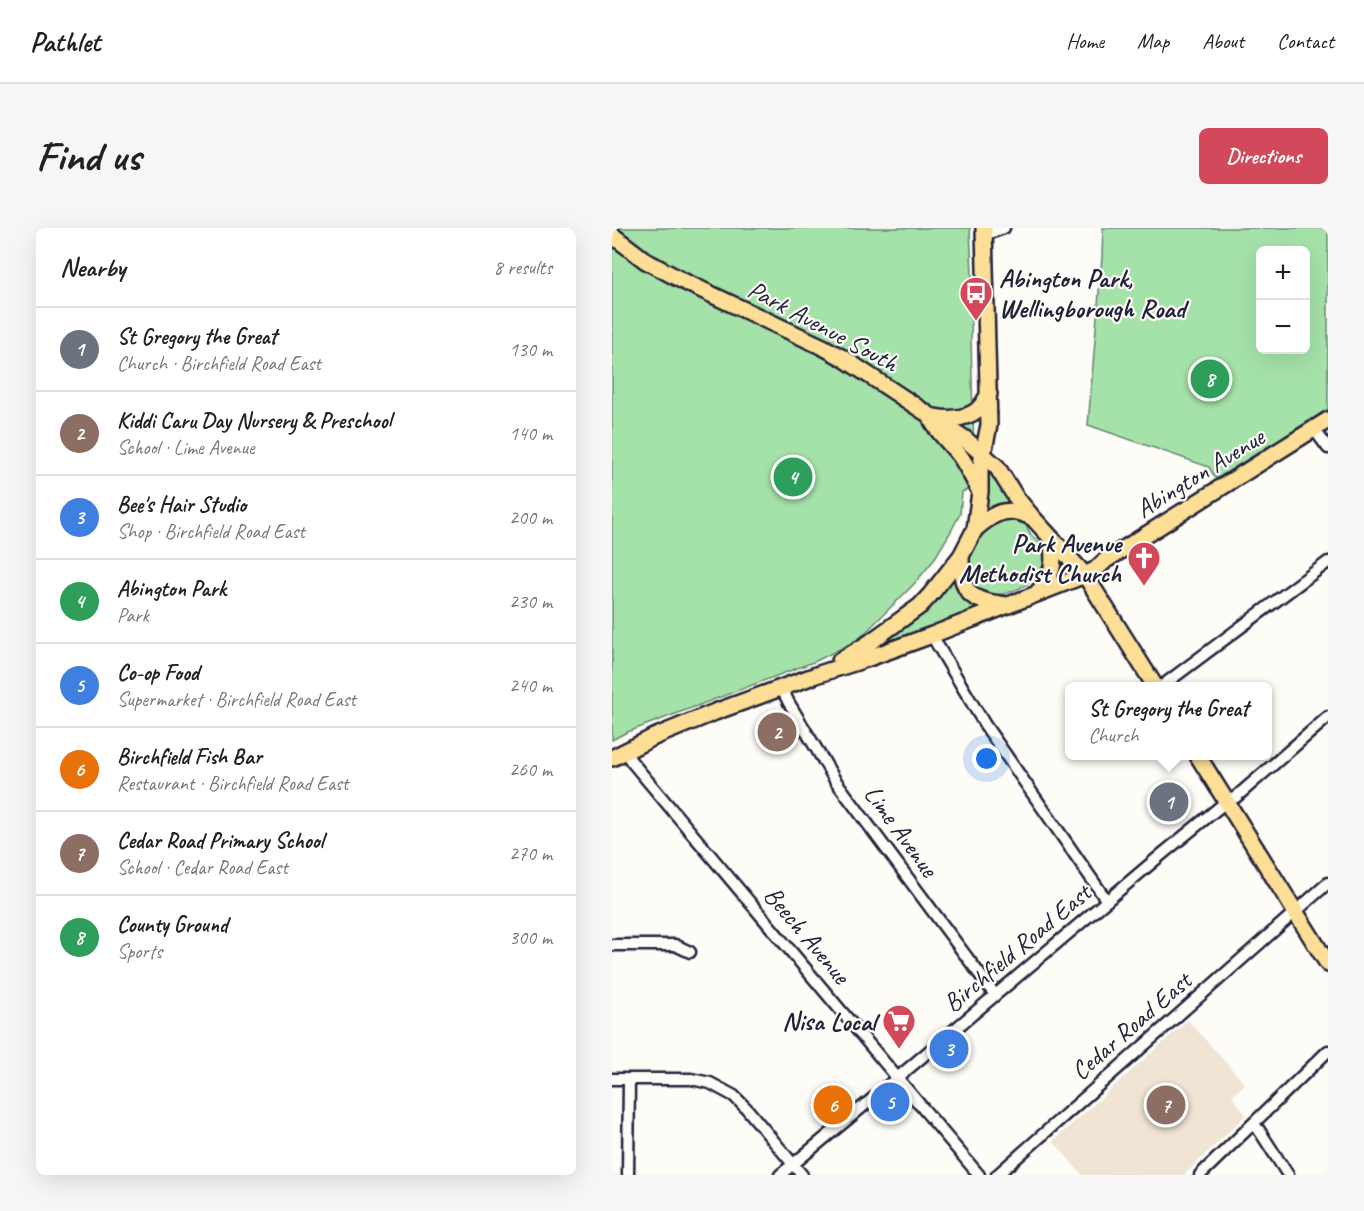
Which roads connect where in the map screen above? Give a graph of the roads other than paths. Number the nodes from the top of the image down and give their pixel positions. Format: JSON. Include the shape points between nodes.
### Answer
{"nodes":[{"id":1,"x":1004,"y":228,"type":"edge"},
{"id":2,"x":984,"y":230,"type":"edge"},
{"id":3,"x":612,"y":235,"type":"edge"},
{"id":4,"x":989,"y":394,"type":"junction"},
{"id":5,"x":930,"y":416,"type":"junction"},
{"id":6,"x":1328,"y":420,"type":"edge"},
{"id":7,"x":989,"y":425,"type":"junction"},
{"id":8,"x":1314,"y":429,"type":"junction"},
{"id":9,"x":1328,"y":448,"type":"edge"},
{"id":10,"x":983,"y":453,"type":"junction"},
{"id":11,"x":1002,"y":474,"type":"junction"},
{"id":12,"x":980,"y":492,"type":"junction"},
{"id":13,"x":1033,"y":518,"type":"junction"},
{"id":14,"x":975,"y":529,"type":"junction"},
{"id":15,"x":1052,"y":539,"type":"junction"},
{"id":16,"x":961,"y":556,"type":"junction"},
{"id":17,"x":1070,"y":559,"type":"junction"},
{"id":18,"x":1108,"y":559,"type":"junction"},
{"id":19,"x":1328,"y":562,"type":"edge"},
{"id":20,"x":1085,"y":575,"type":"junction"},
{"id":21,"x":1060,"y":586,"type":"junction"},
{"id":22,"x":1035,"y":595,"type":"junction"},
{"id":23,"x":1102,"y":602,"type":"junction"},
{"id":24,"x":1010,"y":605,"type":"junction"},
{"id":25,"x":933,"y":635,"type":"junction"},
{"id":26,"x":819,"y":674,"type":"junction"},
{"id":27,"x":1152,"y":682,"type":"edge"},
{"id":28,"x":1169,"y":682,"type":"edge"},
{"id":29,"x":781,"y":687,"type":"junction"},
{"id":30,"x":1328,"y":717,"type":"edge"},
{"id":31,"x":619,"y":754,"type":"edge"},
{"id":32,"x":1201,"y":760,"type":"edge"},
{"id":33,"x":1227,"y":801,"type":"junction"},
{"id":34,"x":1328,"y":883,"type":"edge"},
{"id":35,"x":1107,"y":901,"type":"junction"},
{"id":36,"x":1296,"y":912,"type":"junction"},
{"id":37,"x":612,"y":945,"type":"edge"},
{"id":38,"x":690,"y":952,"type":"dead end"},
{"id":39,"x":1328,"y":964,"type":"edge"},
{"id":40,"x":995,"y":995,"type":"junction"},
{"id":41,"x":1328,"y":1051,"type":"edge"},
{"id":42,"x":898,"y":1078,"type":"junction"},
{"id":43,"x":612,"y":1079,"type":"edge"},
{"id":44,"x":629,"y":1079,"type":"junction"},
{"id":45,"x":1253,"y":1124,"type":"junction"},
{"id":46,"x":793,"y":1164,"type":"junction"},
{"id":47,"x":628,"y":1175,"type":"edge"},
{"id":48,"x":780,"y":1175,"type":"edge"},
{"id":49,"x":802,"y":1175,"type":"edge"},
{"id":50,"x":979,"y":1175,"type":"edge"},
{"id":51,"x":997,"y":1175,"type":"edge"},
{"id":52,"x":1200,"y":1175,"type":"edge"},
{"id":53,"x":1288,"y":1175,"type":"edge"}],
"edges":[{"from":1,"to":2,"type":"street"},
{"from":2,"to":4,"type":"main road"},
{"from":3,"to":5,"type":"main road","name":"Park Avenue South","via":[[646,261],[824,347]]},
{"from":4,"to":5,"type":"main road","via":[[972,414],[953,418]]},
{"from":4,"to":7,"type":"main road"},
{"from":5,"to":10,"type":"main road","name":"Park Avenue South"},
{"from":5,"to":12,"type":"main road","via":[[960,456]]},
{"from":6,"to":8,"type":"main road","name":"Abington Avenue"},
{"from":7,"to":10,"type":"main road"},
{"from":7,"to":11,"type":"main road"},
{"from":8,"to":9,"type":"street"},
{"from":8,"to":18,"type":"main road","name":"Abington Avenue"},
{"from":10,"to":11,"type":"main road","name":"Park Avenue South"},
{"from":10,"to":12,"type":"main road"},
{"from":11,"to":13,"type":"main road"},
{"from":12,"to":14,"type":"main road"},
{"from":13,"to":14,"type":"main road","via":[[1008,510]]},
{"from":13,"to":15,"type":"main road"},
{"from":14,"to":16,"type":"main road"},
{"from":15,"to":17,"type":"main road"},
{"from":15,"to":22,"type":"main road","via":[[1051,573]]},
{"from":16,"to":24,"type":"main road","via":[[963,582],[973,597]]},
{"from":16,"to":26,"type":"main road","via":[[908,616]]},
{"from":17,"to":18,"type":"main road","via":[[1086,563]]},
{"from":17,"to":20,"type":"main road"},
{"from":18,"to":20,"type":"main road","name":"Abington Avenue"},
{"from":18,"to":23,"type":"main road","via":[[1098,579]]},
{"from":19,"to":28,"type":"street"},
{"from":20,"to":21,"type":"main road","name":"Abington Avenue"},
{"from":20,"to":23,"type":"main road"},
{"from":21,"to":22,"type":"main road","name":"Abington Avenue"},
{"from":21,"to":23,"type":"main road","via":[[1082,587]]},
{"from":22,"to":24,"type":"main road","name":"Abington Avenue"},
{"from":23,"to":27,"type":"main road"},
{"from":24,"to":25,"type":"main road","name":"Abington Avenue"},
{"from":25,"to":26,"type":"main road","name":"Abington Avenue"},
{"from":25,"to":35,"type":"street","via":[[985,725]]},
{"from":26,"to":29,"type":"main road"},
{"from":29,"to":31,"type":"main road"},
{"from":29,"to":40,"type":"street","name":"Lime Avenue","via":[[835,780]]},
{"from":30,"to":33,"type":"street","name":"Birchfield Road East"},
{"from":31,"to":42,"type":"street","name":"Beech Avenue","via":[[631,761]]},
{"from":32,"to":33,"type":"main road"},
{"from":33,"to":35,"type":"street","name":"Birchfield Road East"},
{"from":33,"to":36,"type":"main road"},
{"from":34,"to":36,"type":"street","name":"Cedar Road East"},
{"from":35,"to":40,"type":"street","name":"Birchfield Road East"},
{"from":36,"to":39,"type":"main road"},
{"from":36,"to":51,"type":"street","name":"Cedar Road East"},
{"from":37,"to":38,"type":"street","via":[[675,945]]},
{"from":40,"to":42,"type":"street","name":"Birchfield Road East"},
{"from":41,"to":45,"type":"street"},
{"from":42,"to":46,"type":"street","name":"Birchfield Road East"},
{"from":42,"to":50,"type":"street","name":"Beech Avenue"},
{"from":43,"to":44,"type":"street"},
{"from":44,"to":46,"type":"street","via":[[691,1079],[728,1091]]},
{"from":44,"to":47,"type":"street"},
{"from":45,"to":52,"type":"street"},
{"from":45,"to":53,"type":"street"},
{"from":46,"to":48,"type":"street","name":"Birchfield Road East"},
{"from":46,"to":49,"type":"street"}]}
